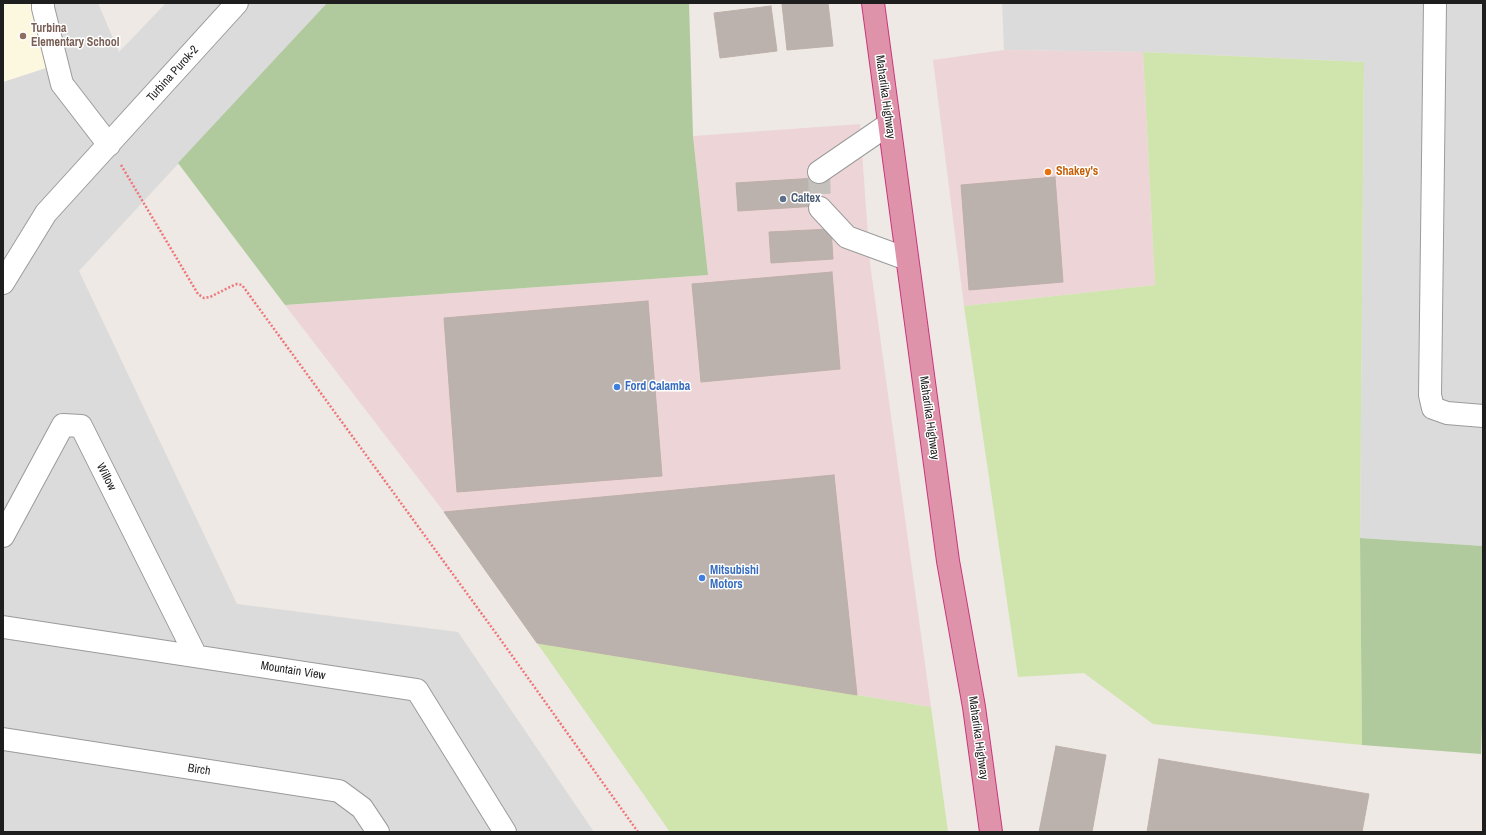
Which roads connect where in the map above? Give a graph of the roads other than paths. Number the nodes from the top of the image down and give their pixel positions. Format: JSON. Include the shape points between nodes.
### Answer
{"nodes":[{"id":1,"x":43,"y":3,"type":"edge"},
{"id":2,"x":237,"y":3,"type":"edge"},
{"id":3,"x":873,"y":3,"type":"edge"},
{"id":4,"x":1435,"y":3,"type":"edge"},
{"id":5,"x":889,"y":124,"type":"junction"},
{"id":6,"x":109,"y":145,"type":"junction"},
{"id":7,"x":819,"y":172,"type":"dead end"},
{"id":8,"x":820,"y":208,"type":"tunnel mouth"},
{"id":9,"x":907,"y":258,"type":"junction"},
{"id":10,"x":3,"y":283,"type":"edge"},
{"id":11,"x":1483,"y":416,"type":"edge"},
{"id":12,"x":3,"y":536,"type":"edge"},
{"id":13,"x":3,"y":627,"type":"edge"},
{"id":14,"x":196,"y":656,"type":"junction"},
{"id":15,"x":3,"y":739,"type":"edge"},
{"id":16,"x":378,"y":832,"type":"edge"},
{"id":17,"x":505,"y":832,"type":"edge"},
{"id":18,"x":990,"y":832,"type":"edge"}],
"edges":[{"from":1,"to":6,"type":"street","via":[[62,84]]},
{"from":2,"to":6,"type":"street","name":"Turbina Purok-2"},
{"from":3,"to":5,"type":"highway","name":"Maharlika Highway"},
{"from":4,"to":11,"type":"street","via":[[1430,395],[1433,408],[1447,413]]},
{"from":5,"to":7,"type":"street"},
{"from":5,"to":9,"type":"highway","name":"Maharlika Highway"},
{"from":6,"to":10,"type":"street","name":"Turbina Purok-2","via":[[46,213]]},
{"from":8,"to":9,"type":"street","via":[[847,236]]},
{"from":9,"to":18,"type":"highway","name":"Maharlika Highway","via":[[948,561],[974,707]]},
{"from":12,"to":14,"type":"street","name":"Willow","via":[[63,425],[81,426]]},
{"from":13,"to":14,"type":"street","name":"Mountain View"},
{"from":14,"to":17,"type":"street","name":"Mountain View","via":[[417,690]]},
{"from":15,"to":16,"type":"street","name":"Birch","via":[[339,791],[362,808]]}]}
